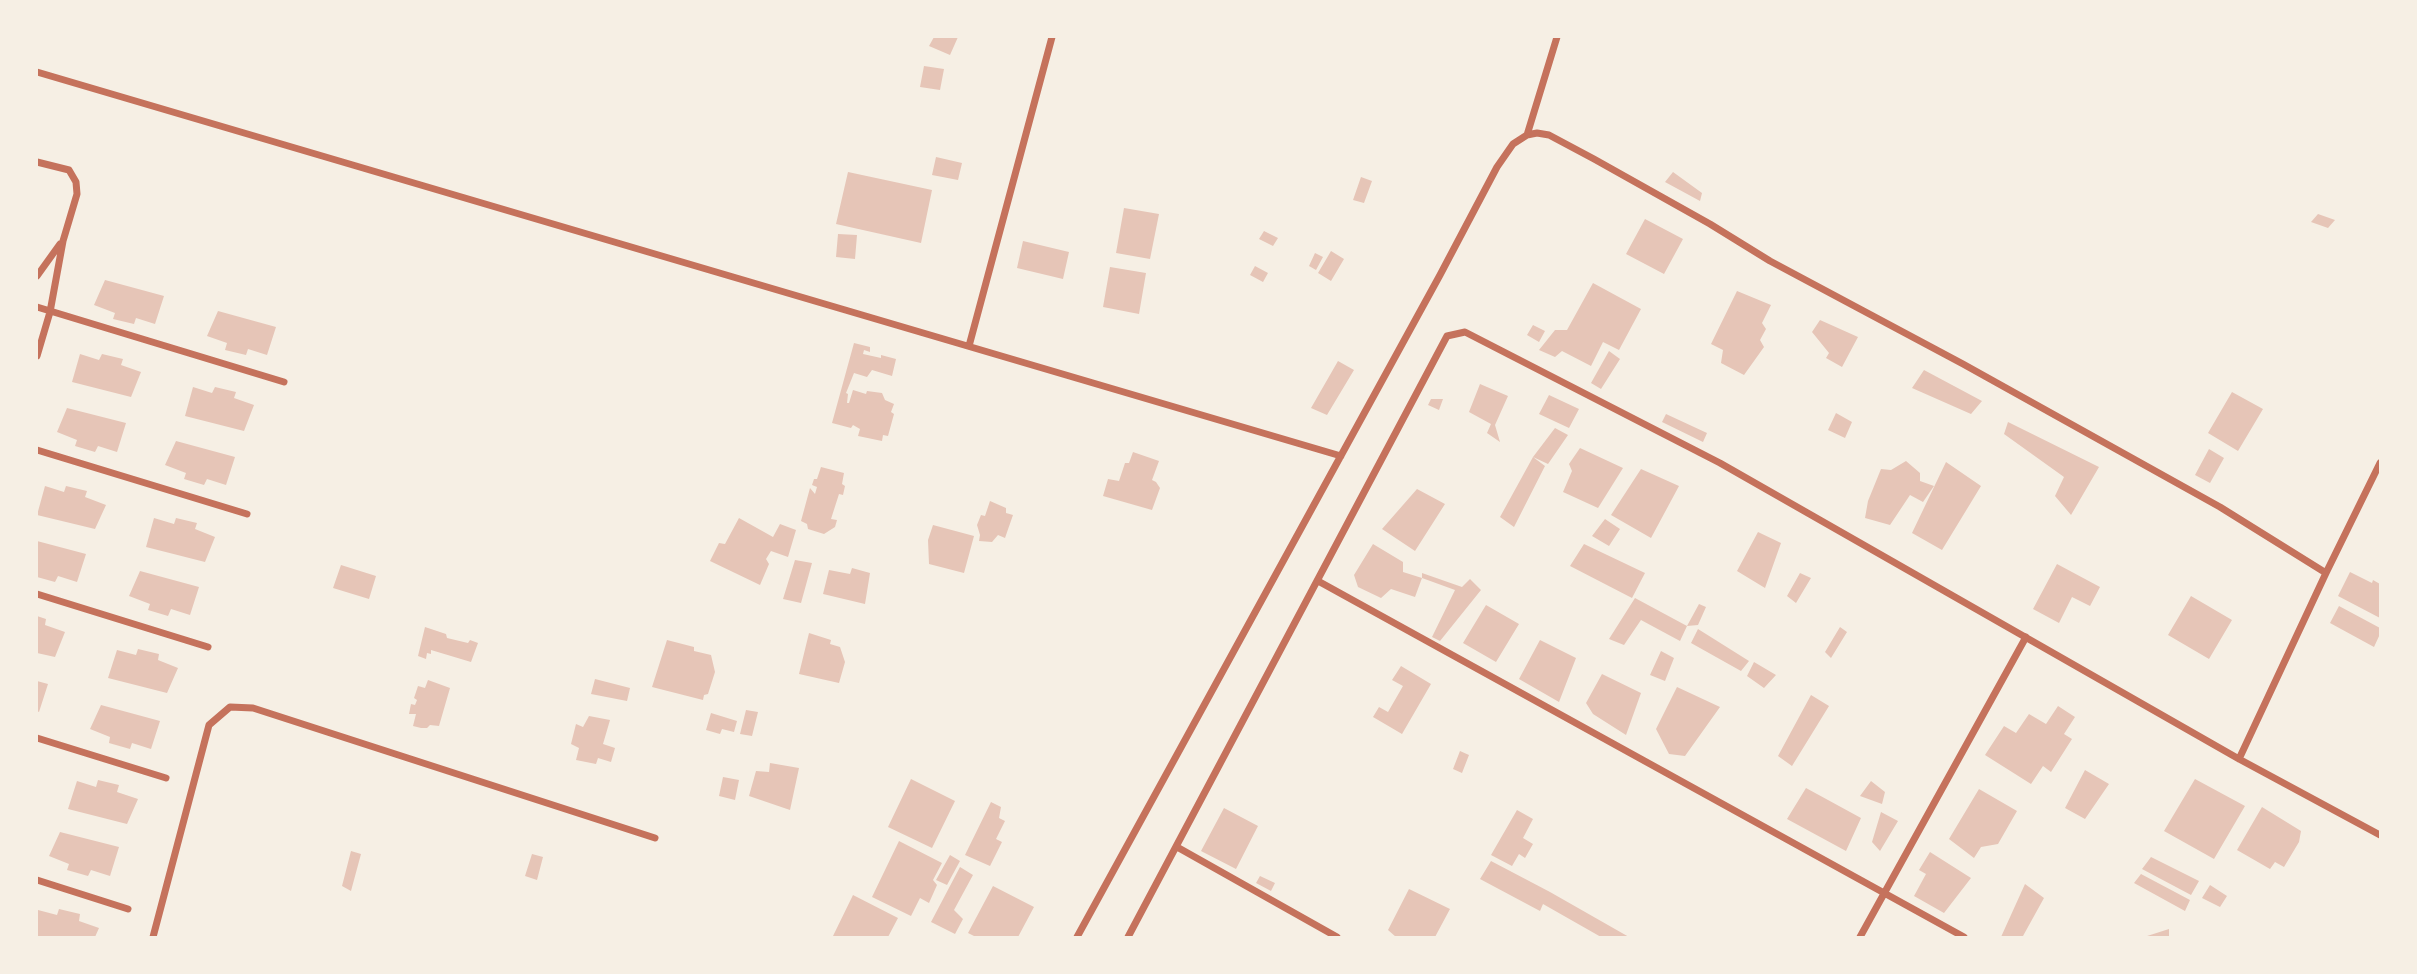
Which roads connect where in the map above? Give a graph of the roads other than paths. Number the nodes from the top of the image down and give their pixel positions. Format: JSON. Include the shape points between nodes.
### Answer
{"nodes":[{"id":1,"x":1052,"y":37,"type":"edge"},
{"id":2,"x":1557,"y":37,"type":"edge"},
{"id":3,"x":37,"y":72,"type":"edge"},
{"id":4,"x":1527,"y":135,"type":"junction"},
{"id":5,"x":37,"y":162,"type":"edge"},
{"id":6,"x":62,"y":241,"type":"junction"},
{"id":7,"x":37,"y":276,"type":"edge"},
{"id":8,"x":37,"y":307,"type":"edge"},
{"id":9,"x":50,"y":312,"type":"junction"},
{"id":10,"x":970,"y":346,"type":"junction"},
{"id":11,"x":37,"y":356,"type":"edge"},
{"id":12,"x":284,"y":382,"type":"dead end"},
{"id":13,"x":37,"y":450,"type":"edge"},
{"id":14,"x":1341,"y":456,"type":"junction"},
{"id":15,"x":2380,"y":463,"type":"edge"},
{"id":16,"x":247,"y":514,"type":"dead end"},
{"id":17,"x":2326,"y":573,"type":"junction"},
{"id":18,"x":1318,"y":581,"type":"junction"},
{"id":19,"x":37,"y":594,"type":"edge"},
{"id":20,"x":2026,"y":637,"type":"junction"},
{"id":21,"x":208,"y":647,"type":"dead end"},
{"id":22,"x":37,"y":738,"type":"edge"},
{"id":23,"x":2239,"y":759,"type":"junction"},
{"id":24,"x":166,"y":778,"type":"dead end"},
{"id":25,"x":2380,"y":835,"type":"edge"},
{"id":26,"x":655,"y":838,"type":"dead end"},
{"id":27,"x":1177,"y":847,"type":"junction"},
{"id":28,"x":37,"y":880,"type":"edge"},
{"id":29,"x":1885,"y":893,"type":"junction"},
{"id":30,"x":128,"y":909,"type":"dead end"},
{"id":31,"x":153,"y":937,"type":"edge"},
{"id":32,"x":1077,"y":937,"type":"edge"},
{"id":33,"x":1129,"y":937,"type":"edge"},
{"id":34,"x":1337,"y":937,"type":"edge"},
{"id":35,"x":1860,"y":937,"type":"edge"},
{"id":36,"x":1964,"y":937,"type":"edge"}],
"edges":[{"from":1,"to":10,"type":"street"},
{"from":2,"to":4,"type":"street"},
{"from":3,"to":10,"type":"street"},
{"from":4,"to":14,"type":"street","via":[[1513,144],[1497,167]]},
{"from":4,"to":17,"type":"street","via":[[1549,135],[1594,159],[1770,261],[2221,507]]},
{"from":5,"to":6,"type":"street","via":[[69,170],[76,182],[77,194]]},
{"from":6,"to":7,"type":"street"},
{"from":6,"to":9,"type":"street"},
{"from":8,"to":9,"type":"street"},
{"from":9,"to":11,"type":"street"},
{"from":9,"to":12,"type":"street"},
{"from":10,"to":14,"type":"street"},
{"from":13,"to":16,"type":"street"},
{"from":14,"to":32,"type":"street"},
{"from":15,"to":17,"type":"street"},
{"from":17,"to":23,"type":"street"},
{"from":18,"to":20,"type":"street","via":[[1447,336],[1465,332],[1720,463]]},
{"from":18,"to":27,"type":"street"},
{"from":18,"to":29,"type":"street"},
{"from":19,"to":21,"type":"street"},
{"from":20,"to":23,"type":"street"},
{"from":20,"to":29,"type":"street"},
{"from":22,"to":24,"type":"street"},
{"from":23,"to":25,"type":"street"},
{"from":26,"to":31,"type":"street","via":[[253,708],[230,707],[209,725]]},
{"from":27,"to":33,"type":"street"},
{"from":27,"to":34,"type":"street"},
{"from":28,"to":30,"type":"street"},
{"from":29,"to":35,"type":"street"},
{"from":29,"to":36,"type":"street"}]}
